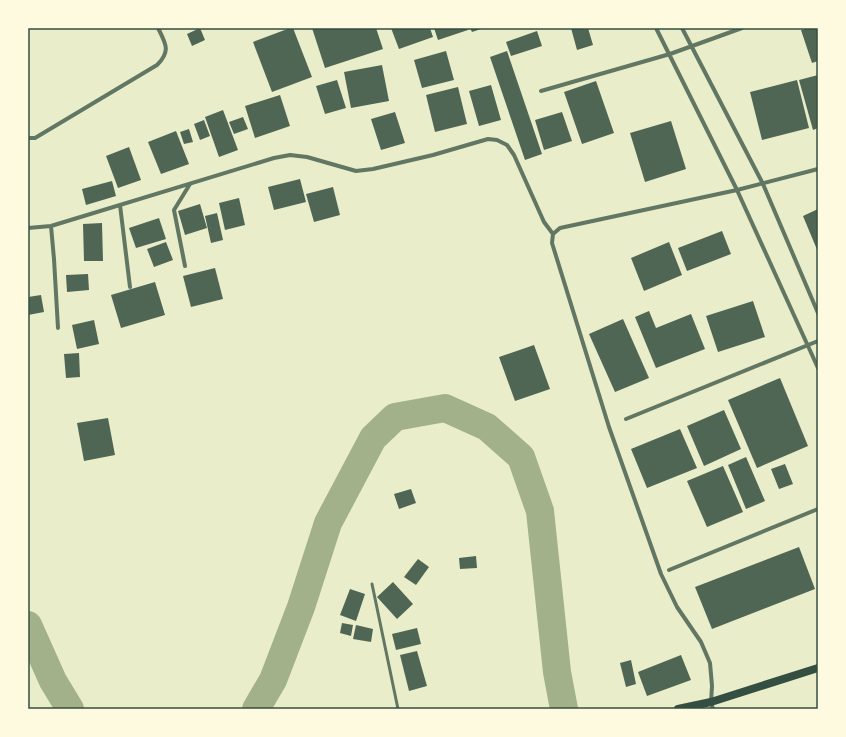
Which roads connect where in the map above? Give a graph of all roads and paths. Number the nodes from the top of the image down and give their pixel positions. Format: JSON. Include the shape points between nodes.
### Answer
{"nodes":[{"id":1,"x":158,"y":28,"type":"edge"},
{"id":2,"x":656,"y":28,"type":"edge"},
{"id":3,"x":682,"y":28,"type":"edge"},
{"id":4,"x":742,"y":28,"type":"edge"},
{"id":5,"x":691,"y":46,"type":"junction"},
{"id":6,"x":670,"y":54,"type":"junction"},
{"id":7,"x":541,"y":91,"type":"dead end"},
{"id":8,"x":28,"y":138,"type":"edge"},
{"id":9,"x":818,"y":169,"type":"edge"},
{"id":10,"x":191,"y":183,"type":"junction"},
{"id":11,"x":763,"y":184,"type":"junction"},
{"id":12,"x":737,"y":190,"type":"junction"},
{"id":13,"x":120,"y":206,"type":"junction"},
{"id":14,"x":51,"y":226,"type":"junction"},
{"id":15,"x":28,"y":228,"type":"edge"},
{"id":16,"x":553,"y":234,"type":"junction"},
{"id":17,"x":185,"y":266,"type":"dead end"},
{"id":18,"x":130,"y":287,"type":"dead end"},
{"id":19,"x":818,"y":313,"type":"edge"},
{"id":20,"x":58,"y":328,"type":"dead end"},
{"id":21,"x":818,"y":341,"type":"edge"},
{"id":22,"x":808,"y":345,"type":"junction"},
{"id":23,"x":818,"y":368,"type":"edge"},
{"id":24,"x":626,"y":419,"type":"dead end"},
{"id":25,"x":818,"y":509,"type":"edge"},
{"id":26,"x":669,"y":570,"type":"dead end"},
{"id":27,"x":372,"y":584,"type":"dead end"},
{"id":28,"x":818,"y":668,"type":"edge"},
{"id":29,"x":712,"y":706,"type":"edge"},
{"id":30,"x":398,"y":709,"type":"edge"},
{"id":31,"x":678,"y":709,"type":"edge"}],
"edges":[{"from":1,"to":8,"type":"street","via":[[167,50],[157,65],[35,138]]},
{"from":2,"to":6,"type":"street"},
{"from":3,"to":5,"type":"street"},
{"from":4,"to":5,"type":"street"},
{"from":5,"to":6,"type":"street"},
{"from":5,"to":11,"type":"street"},
{"from":6,"to":7,"type":"street"},
{"from":6,"to":12,"type":"street"},
{"from":9,"to":11,"type":"street"},
{"from":10,"to":13,"type":"street"},
{"from":10,"to":16,"type":"street","via":[[290,155],[307,157],[356,171],[488,139],[497,140],[506,145],[514,156],[544,222]]},
{"from":10,"to":17,"type":"street","via":[[174,210]]},
{"from":11,"to":12,"type":"street"},
{"from":11,"to":19,"type":"street"},
{"from":12,"to":16,"type":"street","via":[[560,228]]},
{"from":12,"to":22,"type":"street"},
{"from":13,"to":14,"type":"street"},
{"from":13,"to":18,"type":"street"},
{"from":14,"to":15,"type":"street"},
{"from":14,"to":20,"type":"street"},
{"from":16,"to":29,"type":"street","via":[[552,243],[609,427],[661,574],[677,607],[701,642],[710,663]]},
{"from":21,"to":22,"type":"street"},
{"from":22,"to":23,"type":"street"},
{"from":22,"to":24,"type":"street"},
{"from":25,"to":26,"type":"street"},
{"from":27,"to":30,"type":"lane"},
{"from":28,"to":29,"type":"main road"},
{"from":29,"to":31,"type":"main road"}]}
